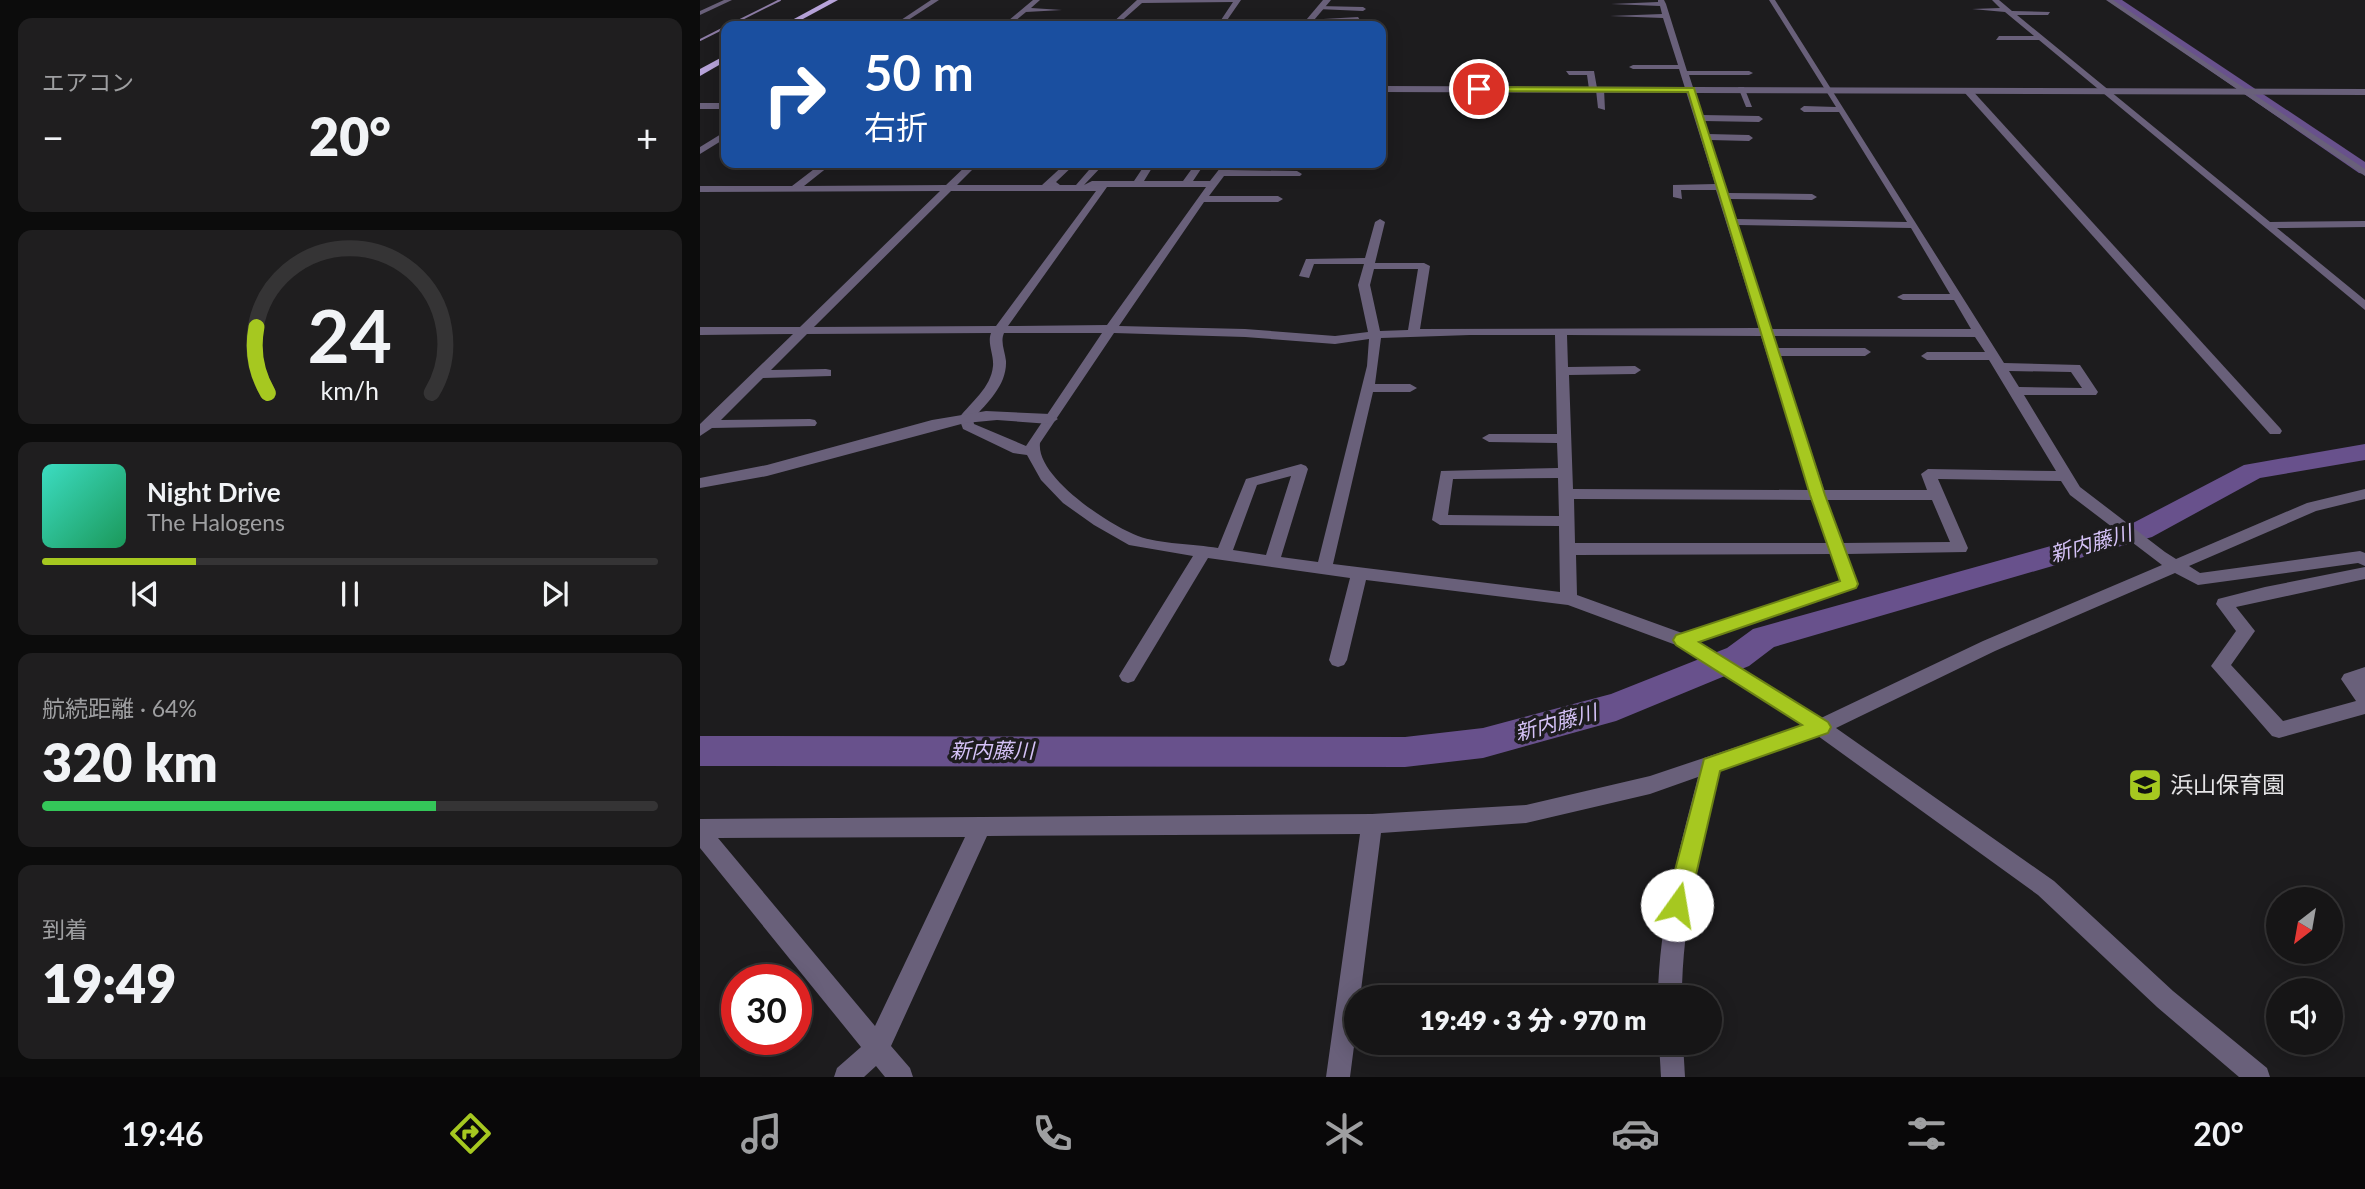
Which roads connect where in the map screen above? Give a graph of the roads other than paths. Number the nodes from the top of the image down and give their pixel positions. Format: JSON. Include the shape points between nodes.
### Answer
{"nodes":[{"id":1,"x":729,"y":0,"type":"edge"},
{"id":2,"x":834,"y":0,"type":"edge"},
{"id":3,"x":936,"y":0,"type":"edge"},
{"id":4,"x":1031,"y":0,"type":"edge"},
{"id":5,"x":1037,"y":0,"type":"edge"},
{"id":6,"x":1140,"y":0,"type":"edge"},
{"id":7,"x":1327,"y":0,"type":"edge"},
{"id":8,"x":1772,"y":0,"type":"edge"},
{"id":9,"x":1996,"y":0,"type":"edge"},
{"id":10,"x":2109,"y":0,"type":"edge"},
{"id":11,"x":1320,"y":8,"type":"junction"},
{"id":12,"x":1664,"y":8,"type":"edge"},
{"id":13,"x":1363,"y":9,"type":"dead end"},
{"id":14,"x":1975,"y":9,"type":"dead end"},
{"id":15,"x":1059,"y":10,"type":"dead end"},
{"id":16,"x":1024,"y":11,"type":"junction"},
{"id":17,"x":2009,"y":11,"type":"junction"},
{"id":18,"x":700,"y":13,"type":"edge"},
{"id":19,"x":2048,"y":13,"type":"dead end"},
{"id":20,"x":1358,"y":19,"type":"dead end"},
{"id":21,"x":794,"y":21,"type":"edge"},
{"id":22,"x":903,"y":21,"type":"edge"},
{"id":23,"x":1011,"y":21,"type":"edge"},
{"id":24,"x":1117,"y":21,"type":"edge"},
{"id":25,"x":1224,"y":21,"type":"edge"},
{"id":26,"x":1309,"y":21,"type":"edge"},
{"id":27,"x":1332,"y":21,"type":"edge"},
{"id":28,"x":1999,"y":38,"type":"dead end"},
{"id":29,"x":2042,"y":38,"type":"junction"},
{"id":30,"x":2013,"y":47,"type":"dead end"},
{"id":31,"x":2054,"y":48,"type":"junction"},
{"id":32,"x":721,"y":61,"type":"edge"},
{"id":33,"x":1633,"y":67,"type":"dead end"},
{"id":34,"x":1683,"y":69,"type":"junction"},
{"id":35,"x":1747,"y":69,"type":"dead end"},
{"id":36,"x":700,"y":73,"type":"edge"},
{"id":37,"x":1569,"y":73,"type":"dead end"},
{"id":38,"x":1386,"y":89,"type":"edge"},
{"id":39,"x":1597,"y":89,"type":"junction"},
{"id":40,"x":1691,"y":89,"type":"junction"},
{"id":41,"x":1741,"y":89,"type":"junction"},
{"id":42,"x":1828,"y":90,"type":"junction"},
{"id":43,"x":1967,"y":90,"type":"junction"},
{"id":44,"x":2241,"y":90,"type":"junction"},
{"id":45,"x":2106,"y":91,"type":"junction"},
{"id":46,"x":2365,"y":92,"type":"edge"},
{"id":47,"x":1749,"y":105,"type":"dead end"},
{"id":48,"x":700,"y":106,"type":"edge"},
{"id":49,"x":721,"y":106,"type":"edge"},
{"id":50,"x":1602,"y":108,"type":"dead end"},
{"id":51,"x":1804,"y":109,"type":"dead end"},
{"id":52,"x":1841,"y":110,"type":"junction"},
{"id":53,"x":1700,"y":118,"type":"junction"},
{"id":54,"x":1759,"y":119,"type":"dead end"},
{"id":55,"x":721,"y":137,"type":"edge"},
{"id":56,"x":1706,"y":137,"type":"junction"},
{"id":57,"x":1749,"y":138,"type":"dead end"},
{"id":58,"x":700,"y":151,"type":"edge"},
{"id":59,"x":821,"y":168,"type":"edge"},
{"id":60,"x":969,"y":168,"type":"edge"},
{"id":61,"x":1065,"y":168,"type":"edge"},
{"id":62,"x":1095,"y":168,"type":"edge"},
{"id":63,"x":1147,"y":168,"type":"edge"},
{"id":64,"x":1197,"y":168,"type":"edge"},
{"id":65,"x":1225,"y":168,"type":"edge"},
{"id":66,"x":1221,"y":173,"type":"junction"},
{"id":67,"x":2365,"y":173,"type":"edge"},
{"id":68,"x":1297,"y":174,"type":"dead end"},
{"id":69,"x":1080,"y":184,"type":"junction"},
{"id":70,"x":1137,"y":184,"type":"junction"},
{"id":71,"x":1186,"y":184,"type":"junction"},
{"id":72,"x":1212,"y":184,"type":"junction"},
{"id":73,"x":1048,"y":187,"type":"junction"},
{"id":74,"x":795,"y":188,"type":"junction"},
{"id":75,"x":947,"y":188,"type":"junction"},
{"id":76,"x":700,"y":189,"type":"edge"},
{"id":77,"x":1723,"y":192,"type":"junction"},
{"id":78,"x":1678,"y":197,"type":"dead end"},
{"id":79,"x":1812,"y":197,"type":"dead end"},
{"id":80,"x":1201,"y":199,"type":"junction"},
{"id":81,"x":1278,"y":199,"type":"dead end"},
{"id":82,"x":1380,"y":222,"type":"dead end"},
{"id":83,"x":1732,"y":222,"type":"junction"},
{"id":84,"x":1914,"y":225,"type":"junction"},
{"id":85,"x":2266,"y":225,"type":"junction"},
{"id":86,"x":2365,"y":225,"type":"edge"},
{"id":87,"x":1369,"y":263,"type":"junction"},
{"id":88,"x":1306,"y":276,"type":"dead end"},
{"id":89,"x":1903,"y":297,"type":"dead end"},
{"id":90,"x":1958,"y":297,"type":"junction"},
{"id":91,"x":2365,"y":306,"type":"edge"},
{"id":92,"x":1111,"y":329,"type":"junction"},
{"id":93,"x":804,"y":330,"type":"junction"},
{"id":94,"x":999,"y":330,"type":"junction"},
{"id":95,"x":700,"y":331,"type":"edge"},
{"id":96,"x":1561,"y":332,"type":"junction"},
{"id":97,"x":1768,"y":333,"type":"junction"},
{"id":98,"x":1980,"y":333,"type":"junction"},
{"id":99,"x":1413,"y":334,"type":"junction"},
{"id":100,"x":1375,"y":335,"type":"junction"},
{"id":101,"x":1774,"y":352,"type":"junction"},
{"id":102,"x":1865,"y":352,"type":"dead end"},
{"id":103,"x":1927,"y":356,"type":"dead end"},
{"id":104,"x":1997,"y":362,"type":"junction"},
{"id":105,"x":1635,"y":370,"type":"dead end"},
{"id":106,"x":1562,"y":371,"type":"junction"},
{"id":107,"x":826,"y":373,"type":"dead end"},
{"id":108,"x":759,"y":374,"type":"junction"},
{"id":109,"x":1368,"y":388,"type":"junction"},
{"id":110,"x":1410,"y":388,"type":"dead end"},
{"id":111,"x":2015,"y":391,"type":"junction"},
{"id":112,"x":966,"y":418,"type":"junction"},
{"id":113,"x":1050,"y":419,"type":"junction"},
{"id":114,"x":810,"y":423,"type":"dead end"},
{"id":115,"x":704,"y":428,"type":"edge"},
{"id":116,"x":2275,"y":431,"type":"dead end"},
{"id":117,"x":1489,"y":438,"type":"dead end"},
{"id":118,"x":1563,"y":439,"type":"junction"},
{"id":119,"x":1032,"y":452,"type":"junction"},
{"id":120,"x":1564,"y":473,"type":"junction"},
{"id":121,"x":2066,"y":476,"type":"junction"},
{"id":122,"x":700,"y":483,"type":"edge"},
{"id":123,"x":1565,"y":494,"type":"junction"},
{"id":124,"x":1818,"y":495,"type":"junction"},
{"id":125,"x":1938,"y":495,"type":"junction"},
{"id":126,"x":2365,"y":495,"type":"edge"},
{"id":127,"x":1566,"y":521,"type":"junction"},
{"id":128,"x":1567,"y":550,"type":"junction"},
{"id":129,"x":1838,"y":551,"type":"junction"},
{"id":130,"x":1203,"y":552,"type":"junction"},
{"id":131,"x":1223,"y":556,"type":"junction"},
{"id":132,"x":2365,"y":560,"type":"edge"},
{"id":133,"x":1272,"y":562,"type":"junction"},
{"id":134,"x":2176,"y":568,"type":"junction"},
{"id":135,"x":1324,"y":569,"type":"junction"},
{"id":136,"x":2365,"y":573,"type":"edge"},
{"id":137,"x":1359,"y":574,"type":"junction"},
{"id":138,"x":1569,"y":599,"type":"junction"},
{"id":139,"x":1689,"y":644,"type":"junction"},
{"id":140,"x":1338,"y":660,"type":"dead end"},
{"id":141,"x":2365,"y":674,"type":"edge"},
{"id":142,"x":1128,"y":676,"type":"dead end"},
{"id":143,"x":2365,"y":698,"type":"edge"},
{"id":144,"x":2365,"y":706,"type":"edge"},
{"id":145,"x":1821,"y":727,"type":"junction"},
{"id":146,"x":1711,"y":765,"type":"junction"},
{"id":147,"x":1372,"y":824,"type":"junction"},
{"id":148,"x":981,"y":826,"type":"junction"},
{"id":149,"x":700,"y":831,"type":"edge"},
{"id":150,"x":1669,"y":985,"type":"edge"},
{"id":151,"x":877,"y":1049,"type":"junction"},
{"id":152,"x":1672,"y":1055,"type":"edge"},
{"id":153,"x":846,"y":1077,"type":"edge"},
{"id":154,"x":901,"y":1077,"type":"edge"},
{"id":155,"x":1338,"y":1077,"type":"edge"},
{"id":156,"x":1673,"y":1077,"type":"edge"},
{"id":157,"x":2258,"y":1077,"type":"edge"}],
"edges":[{"from":1,"to":18,"type":"street"},
{"from":2,"to":21,"type":"main road"},
{"from":3,"to":22,"type":"street"},
{"from":4,"to":16,"type":"street","via":[[1016,9]]},
{"from":5,"to":16,"type":"street"},
{"from":6,"to":24,"type":"street"},
{"from":6,"to":25,"type":"street","via":[[1238,1]]},
{"from":7,"to":11,"type":"street"},
{"from":8,"to":42,"type":"street"},
{"from":9,"to":17,"type":"street"},
{"from":10,"to":44,"type":"street"},
{"from":11,"to":13,"type":"street"},
{"from":11,"to":26,"type":"street"},
{"from":12,"to":12,"type":"street","via":[[1614,10]]},
{"from":12,"to":34,"type":"street"},
{"from":14,"to":17,"type":"street"},
{"from":15,"to":16,"type":"street"},
{"from":16,"to":23,"type":"street"},
{"from":17,"to":19,"type":"street"},
{"from":17,"to":29,"type":"street"},
{"from":20,"to":27,"type":"street"},
{"from":28,"to":29,"type":"street"},
{"from":29,"to":31,"type":"street"},
{"from":30,"to":31,"type":"street"},
{"from":31,"to":45,"type":"street"},
{"from":32,"to":36,"type":"main road"},
{"from":33,"to":34,"type":"street"},
{"from":34,"to":35,"type":"street"},
{"from":34,"to":40,"type":"street"},
{"from":37,"to":39,"type":"street","via":[[1591,73]]},
{"from":38,"to":39,"type":"street"},
{"from":39,"to":40,"type":"street"},
{"from":39,"to":50,"type":"street"},
{"from":40,"to":41,"type":"street"},
{"from":40,"to":53,"type":"street"},
{"from":41,"to":42,"type":"street"},
{"from":41,"to":47,"type":"street"},
{"from":42,"to":43,"type":"street"},
{"from":42,"to":52,"type":"street"},
{"from":43,"to":45,"type":"street"},
{"from":43,"to":116,"type":"street"},
{"from":44,"to":45,"type":"street"},
{"from":44,"to":46,"type":"street"},
{"from":44,"to":67,"type":"street"},
{"from":45,"to":85,"type":"street"},
{"from":48,"to":49,"type":"street"},
{"from":51,"to":52,"type":"street"},
{"from":52,"to":84,"type":"street"},
{"from":53,"to":54,"type":"street"},
{"from":53,"to":56,"type":"street"},
{"from":55,"to":58,"type":"street"},
{"from":56,"to":57,"type":"street"},
{"from":56,"to":77,"type":"street"},
{"from":59,"to":74,"type":"street"},
{"from":60,"to":75,"type":"street"},
{"from":61,"to":73,"type":"street"},
{"from":62,"to":69,"type":"street"},
{"from":63,"to":70,"type":"street"},
{"from":64,"to":71,"type":"street"},
{"from":65,"to":66,"type":"street"},
{"from":66,"to":68,"type":"street"},
{"from":66,"to":72,"type":"street"},
{"from":69,"to":70,"type":"street"},
{"from":69,"to":73,"type":"street"},
{"from":70,"to":71,"type":"street"},
{"from":71,"to":72,"type":"street"},
{"from":72,"to":80,"type":"street"},
{"from":73,"to":75,"type":"street"},
{"from":73,"to":94,"type":"street","via":[[1103,188]]},
{"from":74,"to":75,"type":"street"},
{"from":74,"to":76,"type":"street"},
{"from":75,"to":93,"type":"street"},
{"from":77,"to":78,"type":"street","via":[[1676,187]]},
{"from":77,"to":79,"type":"street"},
{"from":77,"to":83,"type":"street"},
{"from":80,"to":81,"type":"street"},
{"from":80,"to":92,"type":"street"},
{"from":82,"to":87,"type":"street"},
{"from":83,"to":84,"type":"street"},
{"from":83,"to":97,"type":"street"},
{"from":84,"to":90,"type":"street"},
{"from":85,"to":86,"type":"street"},
{"from":85,"to":91,"type":"street"},
{"from":87,"to":88,"type":"street","via":[[1310,261]]},
{"from":87,"to":99,"type":"street","via":[[1424,266]]},
{"from":87,"to":100,"type":"street","via":[[1364,285]]},
{"from":89,"to":90,"type":"street"},
{"from":90,"to":98,"type":"street"},
{"from":92,"to":94,"type":"street"},
{"from":92,"to":100,"type":"street","via":[[1335,340]]},
{"from":92,"to":113,"type":"street"},
{"from":93,"to":94,"type":"street"},
{"from":93,"to":95,"type":"street"},
{"from":93,"to":108,"type":"street"},
{"from":94,"to":112,"type":"street","via":[[995,339],[1000,374]]},
{"from":96,"to":97,"type":"street"},
{"from":96,"to":99,"type":"street"},
{"from":96,"to":106,"type":"street"},
{"from":97,"to":98,"type":"street"},
{"from":97,"to":101,"type":"street"},
{"from":98,"to":104,"type":"street"},
{"from":99,"to":100,"type":"street"},
{"from":100,"to":109,"type":"street"},
{"from":101,"to":102,"type":"street"},
{"from":101,"to":124,"type":"street"},
{"from":103,"to":104,"type":"street"},
{"from":104,"to":111,"type":"street"},
{"from":104,"to":111,"type":"street","via":[[2075,368],[2091,392]]},
{"from":105,"to":106,"type":"street"},
{"from":106,"to":118,"type":"street"},
{"from":107,"to":108,"type":"street"},
{"from":108,"to":115,"type":"street"},
{"from":109,"to":110,"type":"street"},
{"from":109,"to":135,"type":"street"},
{"from":111,"to":121,"type":"street"},
{"from":112,"to":113,"type":"street"},
{"from":112,"to":119,"type":"street","via":[[968,426]]},
{"from":112,"to":122,"type":"street","via":[[786,468]]},
{"from":113,"to":119,"type":"street"},
{"from":114,"to":115,"type":"street"},
{"from":117,"to":118,"type":"street"},
{"from":118,"to":120,"type":"street"},
{"from":119,"to":130,"type":"street","via":[[1046,477],[1099,521],[1135,541]]},
{"from":120,"to":123,"type":"street"},
{"from":120,"to":127,"type":"street","via":[[1446,474],[1440,520]]},
{"from":121,"to":125,"type":"street","via":[[1928,474]]},
{"from":121,"to":134,"type":"street","via":[[2091,505]]},
{"from":123,"to":124,"type":"street"},
{"from":123,"to":127,"type":"street"},
{"from":124,"to":125,"type":"street"},
{"from":124,"to":129,"type":"street"},
{"from":125,"to":129,"type":"street","via":[[1960,548]]},
{"from":126,"to":134,"type":"street","via":[[2312,508]]},
{"from":127,"to":128,"type":"street"},
{"from":128,"to":129,"type":"street"},
{"from":128,"to":138,"type":"street"},
{"from":129,"to":139,"type":"street","via":[[1850,584]]},
{"from":130,"to":131,"type":"street"},
{"from":130,"to":142,"type":"street"},
{"from":131,"to":133,"type":"street"},
{"from":131,"to":133,"type":"street","via":[[1251,482],[1301,469]]},
{"from":132,"to":134,"type":"street","via":[[2360,557],[2198,579]]},
{"from":133,"to":135,"type":"street"},
{"from":134,"to":145,"type":"street","via":[[1989,646]]},
{"from":135,"to":137,"type":"street"},
{"from":136,"to":144,"type":"street","via":[[2224,604],[2246,631],[2220,666],[2278,730]]},
{"from":137,"to":138,"type":"street"},
{"from":137,"to":140,"type":"street"},
{"from":138,"to":139,"type":"street"},
{"from":139,"to":145,"type":"street"},
{"from":141,"to":143,"type":"street","via":[[2350,679]]},
{"from":145,"to":146,"type":"street"},
{"from":145,"to":157,"type":"street","via":[[2046,888],[2165,999]]},
{"from":146,"to":147,"type":"street","via":[[1650,785],[1526,814]]},
{"from":146,"to":150,"type":"street","via":[[1677,905]]},
{"from":147,"to":148,"type":"street"},
{"from":147,"to":155,"type":"street"},
{"from":148,"to":149,"type":"street"},
{"from":148,"to":151,"type":"street"},
{"from":149,"to":151,"type":"street"},
{"from":151,"to":153,"type":"street"},
{"from":151,"to":154,"type":"street"},
{"from":152,"to":156,"type":"street"}]}
